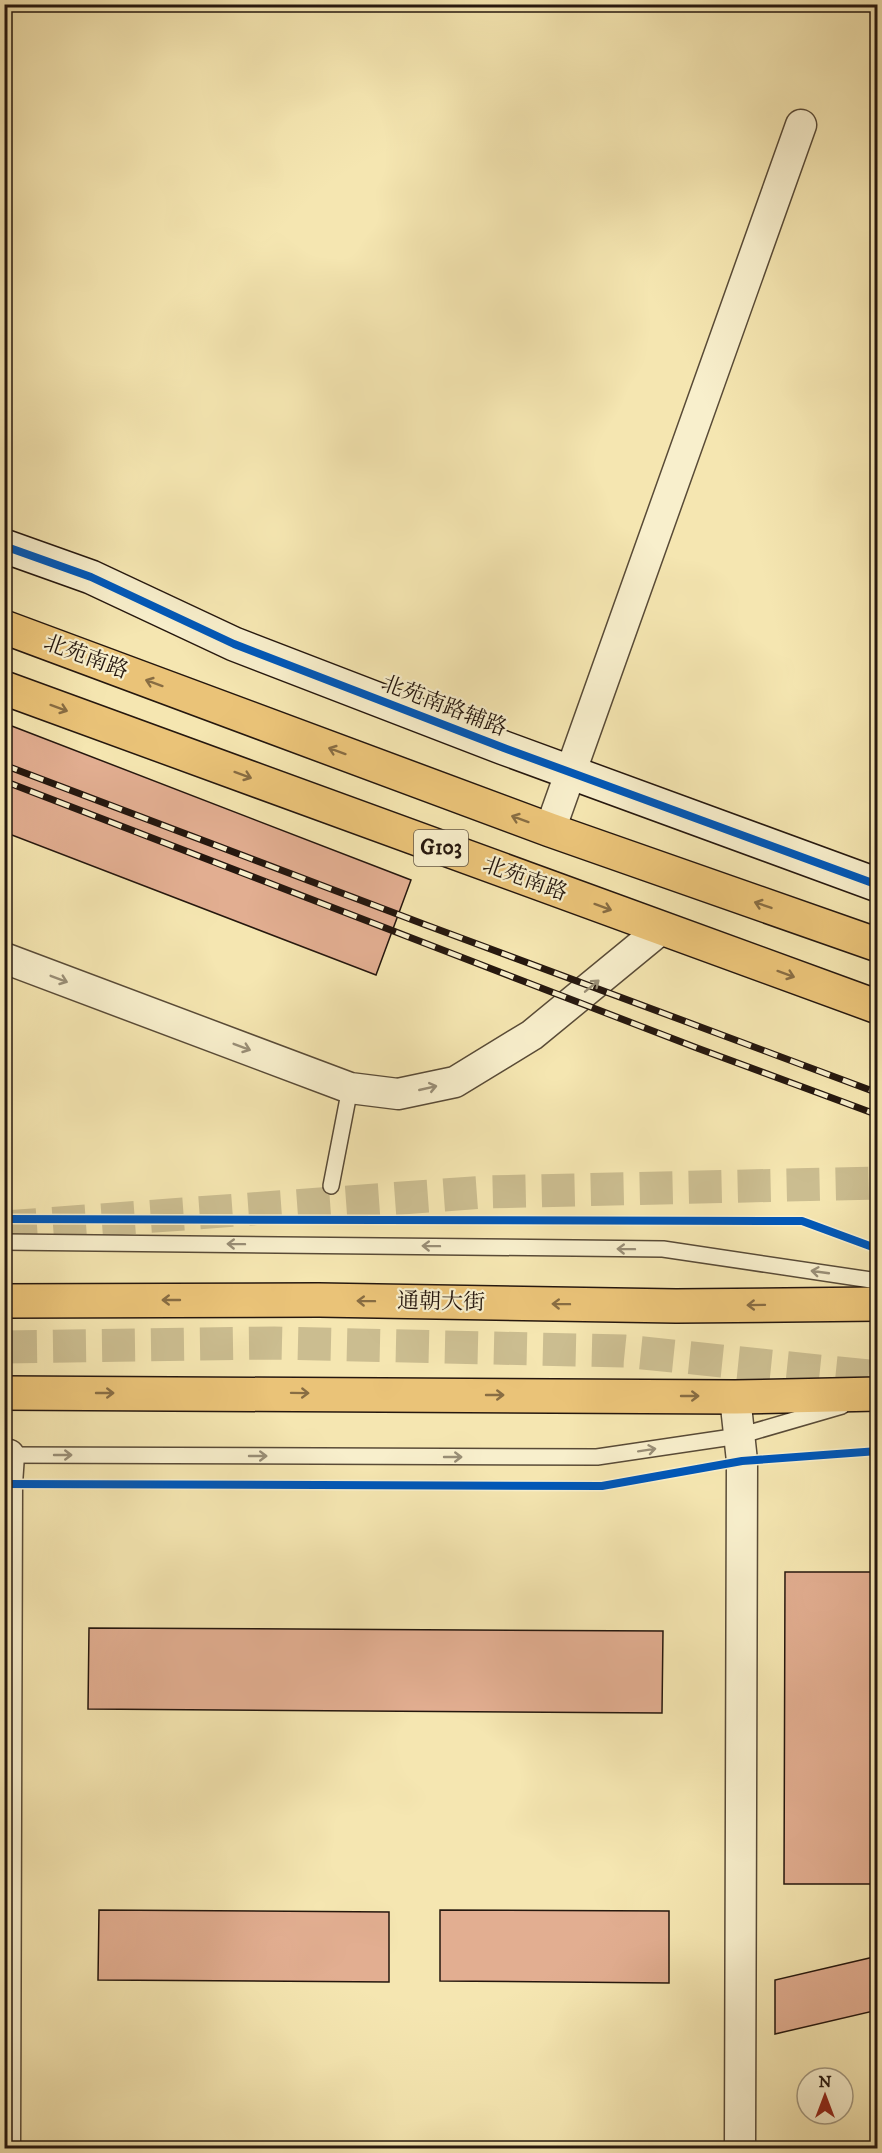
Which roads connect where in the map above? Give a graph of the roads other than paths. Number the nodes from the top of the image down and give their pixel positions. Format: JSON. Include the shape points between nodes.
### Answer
{"nodes":[{"id":1,"x":801,"y":125,"type":"dead end"},
{"id":2,"x":4,"y":546,"type":"edge"},
{"id":3,"x":4,"y":627,"type":"edge"},
{"id":4,"x":4,"y":688,"type":"edge"},
{"id":5,"x":571,"y":772,"type":"junction"},
{"id":6,"x":550,"y":830,"type":"junction"},
{"id":7,"x":878,"y":885,"type":"edge"},
{"id":8,"x":661,"y":929,"type":"junction"},
{"id":9,"x":878,"y":945,"type":"edge"},
{"id":10,"x":4,"y":958,"type":"edge"},
{"id":11,"x":878,"y":1006,"type":"edge"},
{"id":12,"x":350,"y":1088,"type":"junction"},
{"id":13,"x":331,"y":1186,"type":"dead end"},
{"id":14,"x":4,"y":1242,"type":"edge"},
{"id":15,"x":878,"y":1281,"type":"edge"},
{"id":16,"x":4,"y":1301,"type":"edge"},
{"id":17,"x":878,"y":1304,"type":"edge"},
{"id":18,"x":4,"y":1393,"type":"edge"},
{"id":19,"x":878,"y":1395,"type":"edge"},
{"id":20,"x":735,"y":1397,"type":"junction"},
{"id":21,"x":739,"y":1436,"type":"junction"},
{"id":22,"x":7,"y":1455,"type":"edge"},
{"id":23,"x":5,"y":2148,"type":"edge"},
{"id":24,"x":740,"y":2148,"type":"edge"}],
"edges":[{"from":1,"to":5,"type":"street"},
{"from":2,"to":5,"type":"street","name":"北苑南路辅路","via":[[91,578],[234,644]]},
{"from":6,"to":3,"type":"main road","name":"北苑南路","number":"G103","one_way":true},
{"from":4,"to":8,"type":"main road","name":"北苑南路","number":"G103","one_way":true},
{"from":5,"to":6,"type":"street"},
{"from":5,"to":7,"type":"street","name":"北苑南路辅路"},
{"from":9,"to":6,"type":"main road","name":"北苑南路","number":"G103","one_way":true},
{"from":8,"to":11,"type":"main road","name":"北苑南路","number":"G103","one_way":true},
{"from":12,"to":8,"type":"street","one_way":true,"via":[[398,1094],[455,1082],[532,1035]]},
{"from":10,"to":12,"type":"street","one_way":true},
{"from":12,"to":13,"type":"lane"},
{"from":15,"to":14,"type":"lane","one_way":true,"via":[[663,1249]]},
{"from":17,"to":16,"type":"main road","name":"通朝大街","one_way":true},
{"from":18,"to":20,"type":"main road","one_way":true},
{"from":19,"to":20,"type":"main road"},
{"from":19,"to":21,"type":"lane"},
{"from":20,"to":21,"type":"street"},
{"from":22,"to":21,"type":"lane","one_way":true,"via":[[597,1457]]},
{"from":21,"to":24,"type":"street"},
{"from":22,"to":23,"type":"street"}]}
